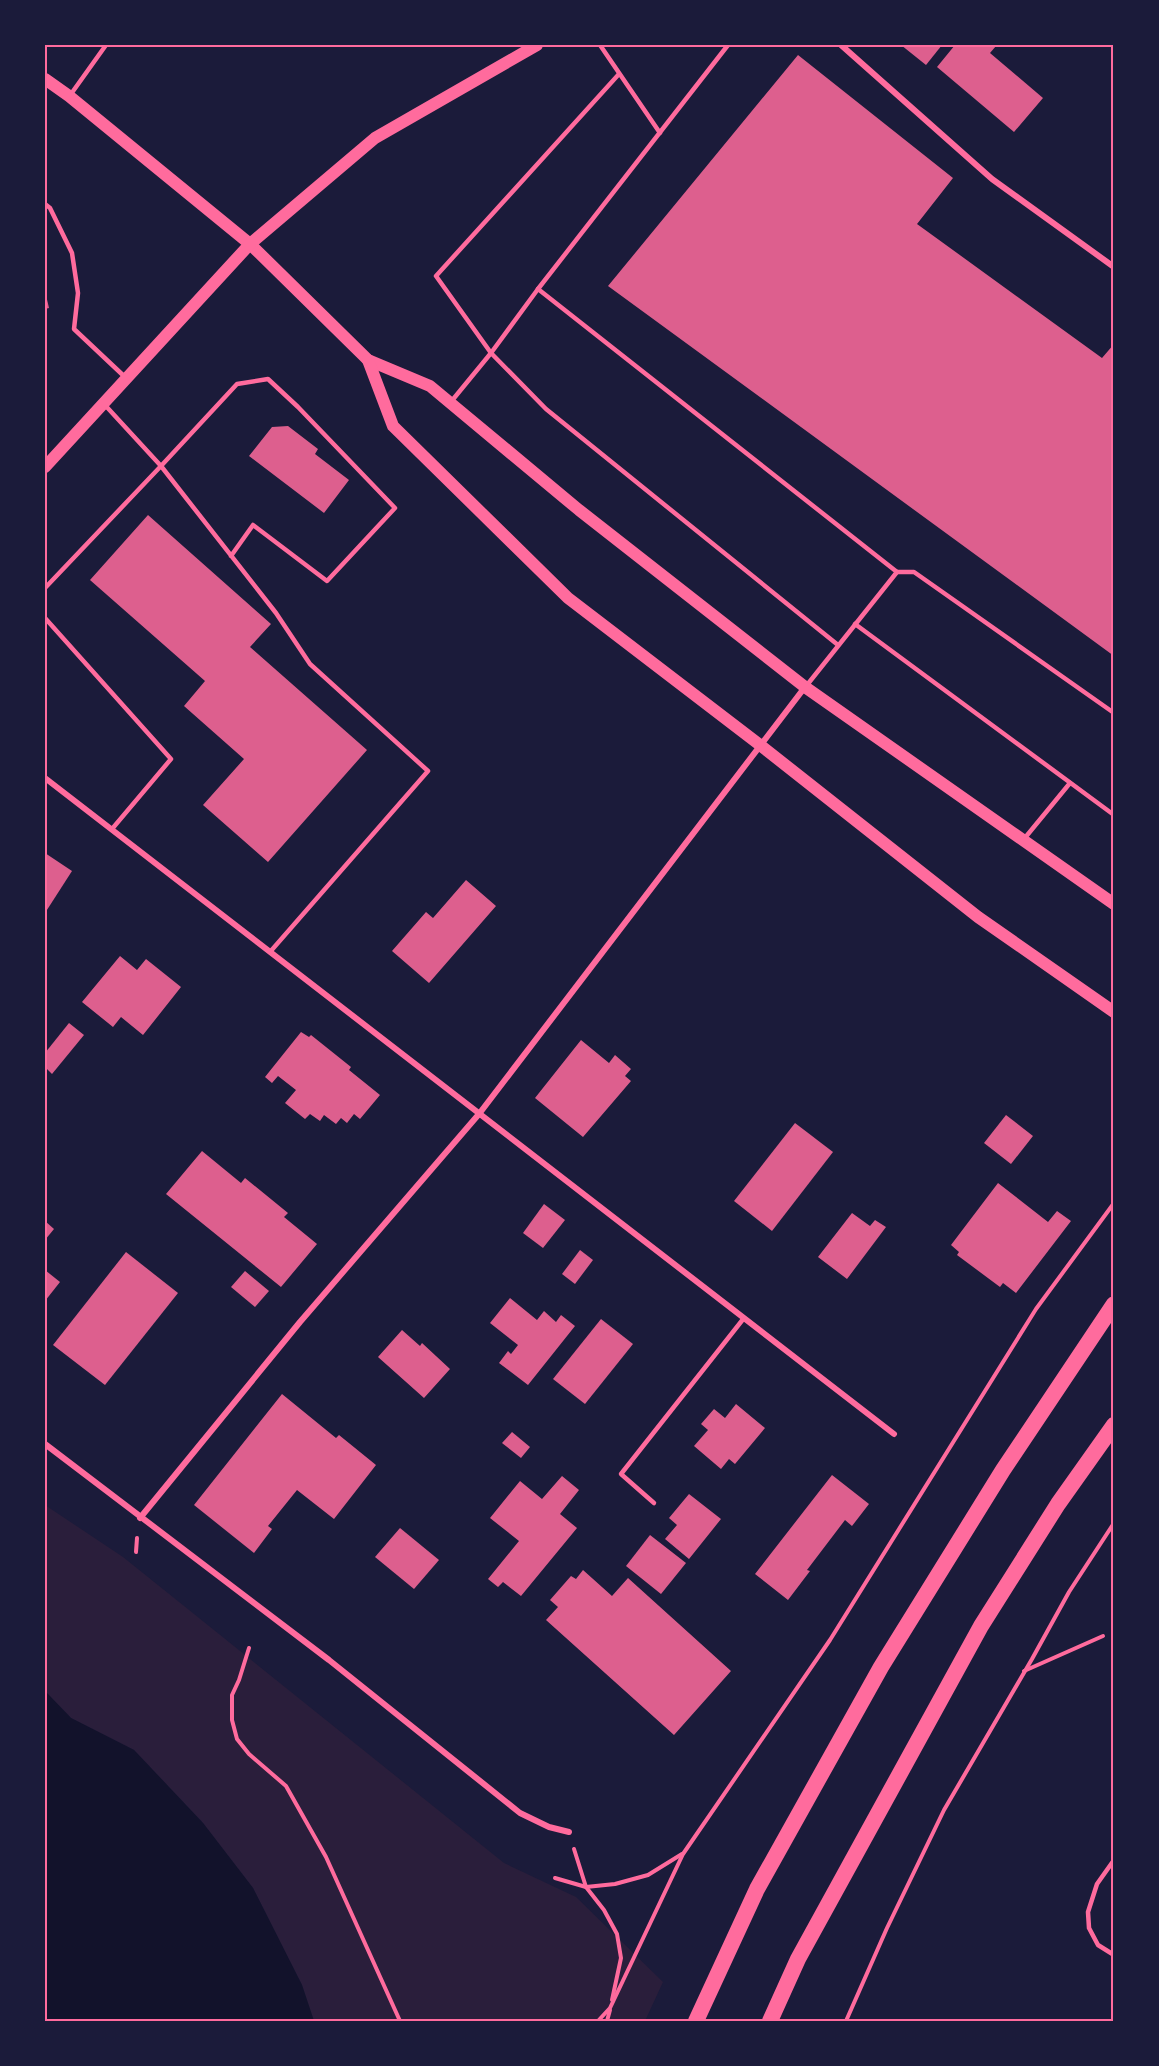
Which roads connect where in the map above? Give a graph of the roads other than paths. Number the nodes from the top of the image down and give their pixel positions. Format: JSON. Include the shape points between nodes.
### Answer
{"nodes":[{"id":1,"x":106,"y":45,"type":"edge"},
{"id":2,"x":537,"y":45,"type":"edge"},
{"id":3,"x":600,"y":45,"type":"edge"},
{"id":4,"x":728,"y":45,"type":"edge"},
{"id":5,"x":841,"y":45,"type":"edge"},
{"id":6,"x":620,"y":74,"type":"junction"},
{"id":7,"x":45,"y":79,"type":"edge"},
{"id":8,"x":69,"y":96,"type":"junction"},
{"id":9,"x":660,"y":133,"type":"junction"},
{"id":10,"x":45,"y":204,"type":"edge"},
{"id":11,"x":250,"y":244,"type":"junction"},
{"id":12,"x":1114,"y":267,"type":"edge"},
{"id":13,"x":538,"y":289,"type":"junction"},
{"id":14,"x":491,"y":354,"type":"junction"},
{"id":15,"x":368,"y":360,"type":"junction"},
{"id":16,"x":126,"y":378,"type":"junction"},
{"id":17,"x":450,"y":403,"type":"junction"},
{"id":18,"x":103,"y":404,"type":"junction"},
{"id":19,"x":161,"y":466,"type":"junction"},
{"id":20,"x":45,"y":467,"type":"edge"},
{"id":21,"x":231,"y":556,"type":"junction"},
{"id":22,"x":897,"y":572,"type":"junction"},
{"id":23,"x":45,"y":588,"type":"edge"},
{"id":24,"x":45,"y":618,"type":"edge"},
{"id":25,"x":855,"y":624,"type":"junction"},
{"id":26,"x":838,"y":645,"type":"junction"},
{"id":27,"x":805,"y":687,"type":"junction"},
{"id":28,"x":1114,"y":713,"type":"edge"},
{"id":29,"x":760,"y":745,"type":"junction"},
{"id":30,"x":45,"y":778,"type":"edge"},
{"id":31,"x":1070,"y":783,"type":"junction"},
{"id":32,"x":1114,"y":815,"type":"edge"},
{"id":33,"x":111,"y":829,"type":"junction"},
{"id":34,"x":1023,"y":841,"type":"junction"},
{"id":35,"x":1114,"y":904,"type":"edge"},
{"id":36,"x":270,"y":952,"type":"junction"},
{"id":37,"x":1114,"y":1012,"type":"edge"},
{"id":38,"x":479,"y":1114,"type":"junction"},
{"id":39,"x":1114,"y":1304,"type":"edge"},
{"id":40,"x":744,"y":1318,"type":"junction"},
{"id":41,"x":1114,"y":1425,"type":"edge"},
{"id":42,"x":894,"y":1434,"type":"dead end"},
{"id":43,"x":45,"y":1444,"type":"edge"},
{"id":44,"x":654,"y":1503,"type":"dead end"},
{"id":45,"x":140,"y":1518,"type":"junction"},
{"id":46,"x":569,"y":1832,"type":"road end"},
{"id":47,"x":1114,"y":1860,"type":"edge"},
{"id":48,"x":1114,"y":1955,"type":"edge"},
{"id":49,"x":696,"y":2021,"type":"edge"},
{"id":50,"x":770,"y":2021,"type":"edge"}],
"edges":[{"from":1,"to":8,"type":"lane"},
{"from":2,"to":11,"type":"main road","via":[[375,138]]},
{"from":3,"to":6,"type":"lane"},
{"from":4,"to":9,"type":"lane"},
{"from":5,"to":12,"type":"street","via":[[992,179]]},
{"from":6,"to":9,"type":"lane"},
{"from":6,"to":14,"type":"lane","via":[[436,276]]},
{"from":7,"to":8,"type":"main road"},
{"from":8,"to":11,"type":"main road"},
{"from":9,"to":13,"type":"lane"},
{"from":10,"to":16,"type":"lane","via":[[72,253],[78,293],[74,329]]},
{"from":11,"to":15,"type":"main road"},
{"from":11,"to":16,"type":"main road"},
{"from":13,"to":14,"type":"lane"},
{"from":13,"to":22,"type":"lane"},
{"from":14,"to":17,"type":"lane"},
{"from":14,"to":26,"type":"lane","via":[[546,409]]},
{"from":15,"to":17,"type":"main road","via":[[430,386]]},
{"from":15,"to":29,"type":"main road","via":[[393,426],[568,598]]},
{"from":16,"to":18,"type":"main road"},
{"from":17,"to":27,"type":"main road"},
{"from":18,"to":19,"type":"lane"},
{"from":18,"to":20,"type":"main road"},
{"from":19,"to":21,"type":"lane"},
{"from":19,"to":21,"type":"lane","via":[[237,384],[268,379],[395,508],[327,581],[253,525]]},
{"from":19,"to":23,"type":"lane"},
{"from":21,"to":36,"type":"lane","via":[[310,664],[429,771]]},
{"from":22,"to":25,"type":"lane"},
{"from":22,"to":28,"type":"lane","via":[[914,572]]},
{"from":24,"to":33,"type":"lane","via":[[171,759]]},
{"from":25,"to":26,"type":"lane"},
{"from":25,"to":31,"type":"lane"},
{"from":26,"to":27,"type":"lane"},
{"from":27,"to":29,"type":"street"},
{"from":27,"to":34,"type":"main road"},
{"from":29,"to":37,"type":"main road","via":[[978,917]]},
{"from":29,"to":38,"type":"street"},
{"from":30,"to":33,"type":"street"},
{"from":31,"to":32,"type":"lane"},
{"from":31,"to":34,"type":"lane"},
{"from":33,"to":36,"type":"street"},
{"from":34,"to":35,"type":"main road"},
{"from":36,"to":38,"type":"street"},
{"from":38,"to":40,"type":"street"},
{"from":38,"to":45,"type":"street","via":[[300,1322]]},
{"from":39,"to":49,"type":"highway","via":[[1003,1470],[880,1667],[757,1889]]},
{"from":40,"to":42,"type":"street"},
{"from":40,"to":44,"type":"lane","via":[[621,1474]]},
{"from":41,"to":50,"type":"highway","via":[[1058,1504],[981,1626],[798,1959]]},
{"from":43,"to":45,"type":"street"},
{"from":45,"to":46,"type":"street","via":[[329,1660],[520,1813]]},
{"from":47,"to":48,"type":"lane","via":[[1097,1884],[1088,1912],[1089,1928],[1098,1945]]}]}
